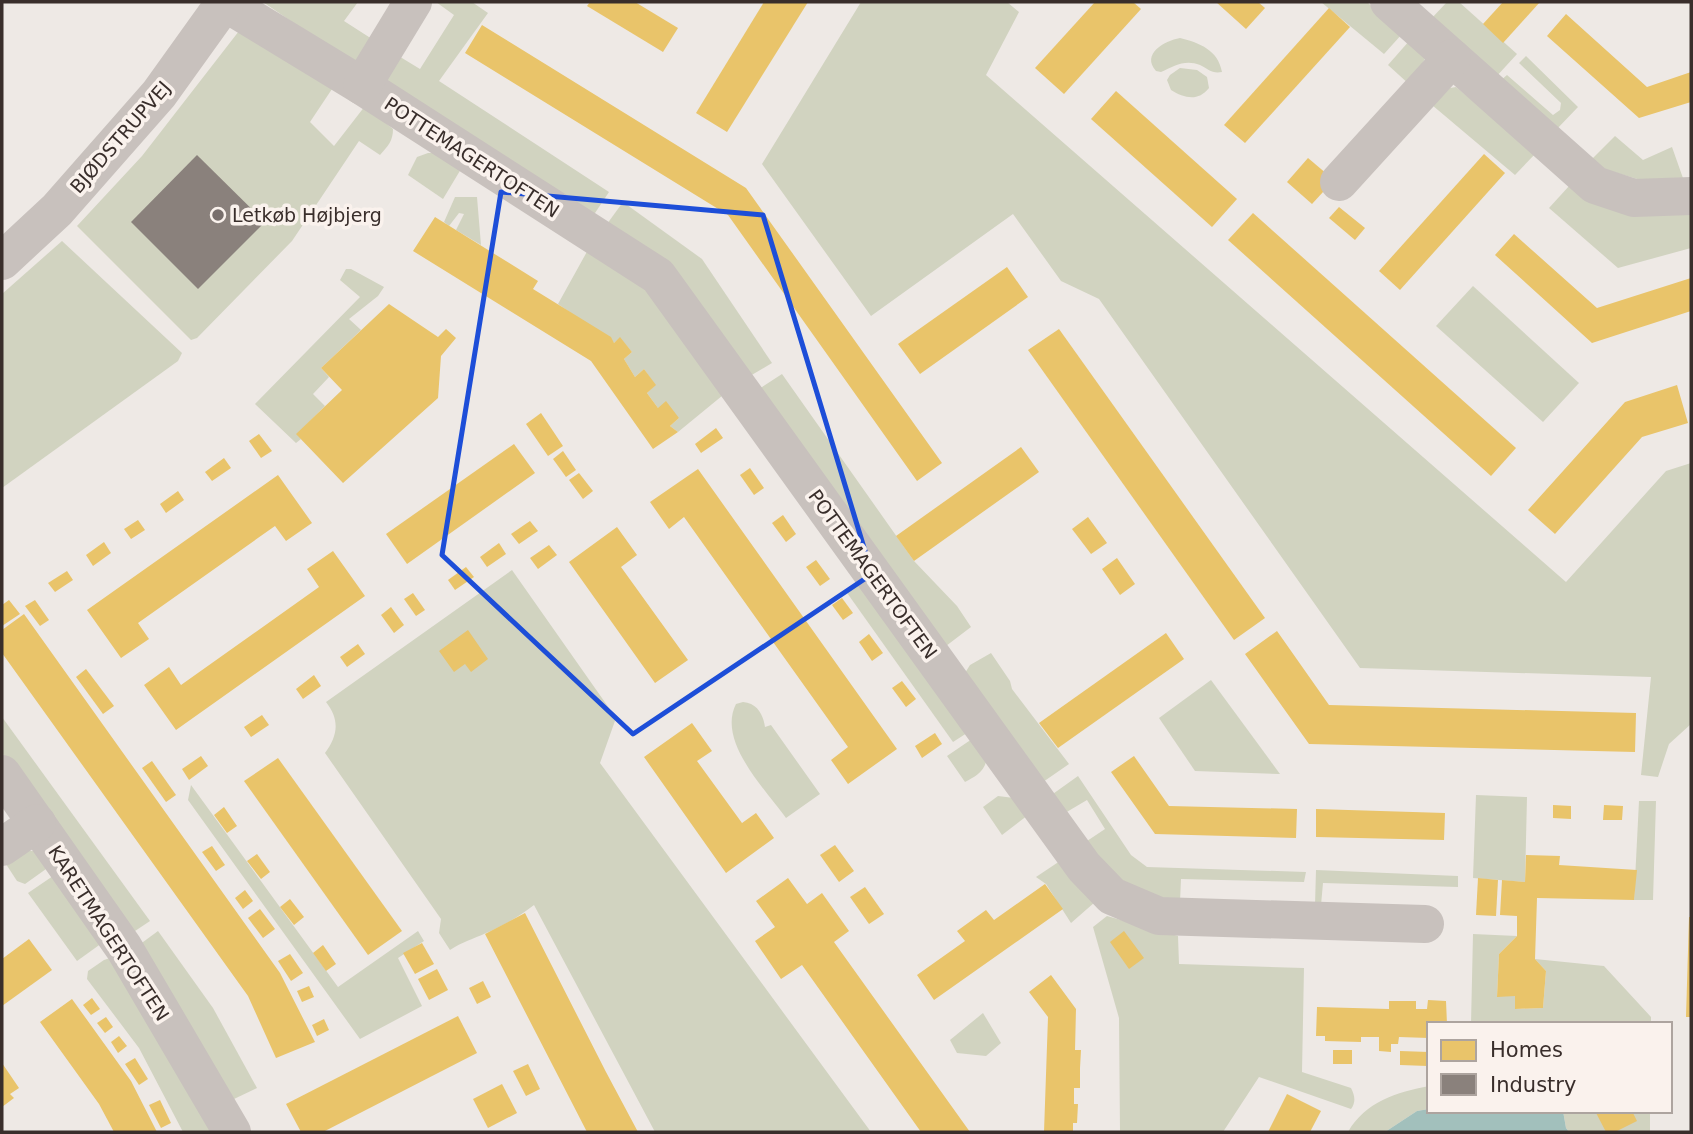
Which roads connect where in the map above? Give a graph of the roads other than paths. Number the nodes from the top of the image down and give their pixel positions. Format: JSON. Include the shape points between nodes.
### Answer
{"nodes":[{"id":1,"x":225,"y":2,"type":"edge"},
{"id":2,"x":413,"y":2,"type":"edge"},
{"id":3,"x":1388,"y":2,"type":"edge"},
{"id":4,"x":1452,"y":58,"type":"junction"},
{"id":5,"x":362,"y":86,"type":"junction"},
{"id":6,"x":1339,"y":182,"type":"dead end"},
{"id":7,"x":1691,"y":196,"type":"edge"},
{"id":8,"x":2,"y":261,"type":"edge"},
{"id":9,"x":2,"y":774,"type":"edge"},
{"id":10,"x":37,"y":823,"type":"junction"},
{"id":11,"x":2,"y":847,"type":"edge"},
{"id":12,"x":1425,"y":924,"type":"dead end"},
{"id":13,"x":232,"y":1132,"type":"edge"}],
"edges":[{"from":1,"to":5,"type":"street","name":"POTTEMAGERTOFTEN"},
{"from":1,"to":8,"type":"street","name":"BJØDSTRUPVEJ","via":[[159,94],[57,210]]},
{"from":2,"to":5,"type":"street"},
{"from":3,"to":4,"type":"street"},
{"from":4,"to":6,"type":"street"},
{"from":4,"to":7,"type":"street","via":[[1595,185],[1634,198]]},
{"from":5,"to":12,"type":"street","name":"POTTEMAGERTOFTEN","via":[[658,276],[1084,867],[1112,896],[1159,916]]},
{"from":9,"to":10,"type":"street","name":"KARETMAGERTOFTEN"},
{"from":10,"to":11,"type":"street"},
{"from":10,"to":13,"type":"street","name":"KARETMAGERTOFTEN","via":[[124,948]]}]}
